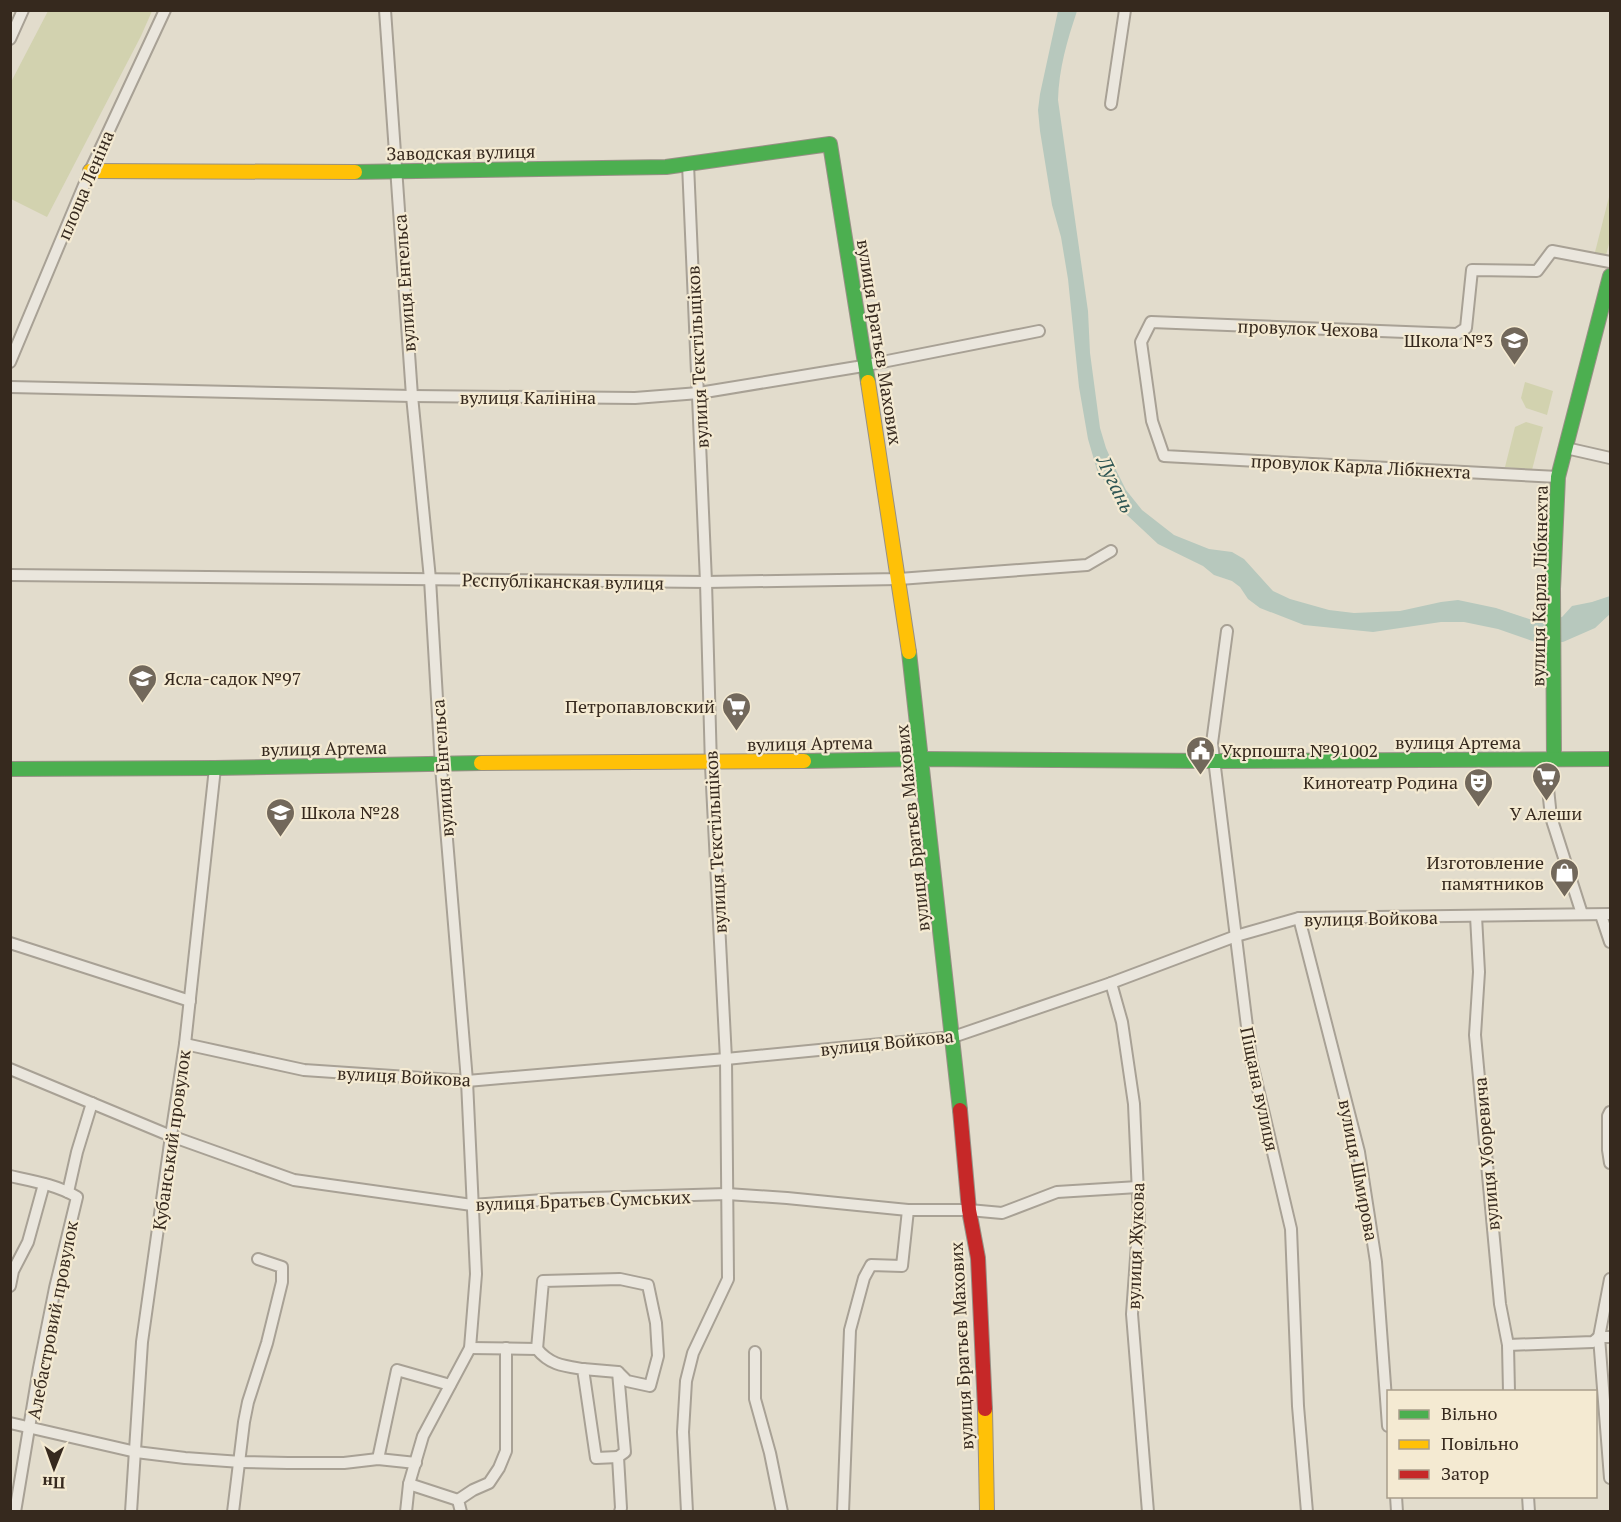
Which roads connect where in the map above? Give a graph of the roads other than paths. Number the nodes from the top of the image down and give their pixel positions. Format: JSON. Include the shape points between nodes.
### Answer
{"nodes":[{"id":1,"x":23,"y":10,"type":"edge"},
{"id":2,"x":165,"y":10,"type":"edge"},
{"id":3,"x":386,"y":10,"type":"edge"},
{"id":4,"x":1125,"y":10,"type":"edge"},
{"id":5,"x":10,"y":39,"type":"edge"},
{"id":6,"x":1111,"y":104,"type":"dead end"},
{"id":7,"x":830,"y":144,"type":"joint"},
{"id":8,"x":688,"y":164,"type":"junction"},
{"id":9,"x":90,"y":171,"type":"junction"},
{"id":10,"x":395,"y":172,"type":"junction"},
{"id":11,"x":1611,"y":262,"type":"edge"},
{"id":12,"x":1611,"y":276,"type":"edge"},
{"id":13,"x":1039,"y":331,"type":"dead end"},
{"id":14,"x":10,"y":362,"type":"edge"},
{"id":15,"x":865,"y":366,"type":"junction"},
{"id":16,"x":10,"y":387,"type":"edge"},
{"id":17,"x":699,"y":393,"type":"junction"},
{"id":18,"x":412,"y":396,"type":"junction"},
{"id":19,"x":1566,"y":448,"type":"junction"},
{"id":20,"x":1164,"y":456,"type":"joint"},
{"id":21,"x":1611,"y":458,"type":"edge"},
{"id":22,"x":1558,"y":477,"type":"junction"},
{"id":23,"x":1111,"y":551,"type":"dead end"},
{"id":24,"x":10,"y":575,"type":"edge"},
{"id":25,"x":430,"y":579,"type":"junction"},
{"id":26,"x":899,"y":579,"type":"junction"},
{"id":27,"x":706,"y":582,"type":"junction"},
{"id":28,"x":1227,"y":631,"type":"dead end"},
{"id":29,"x":922,"y":759,"type":"junction"},
{"id":30,"x":1611,"y":759,"type":"edge"},
{"id":31,"x":1549,"y":760,"type":"junction"},
{"id":32,"x":1215,"y":761,"type":"junction"},
{"id":33,"x":441,"y":763,"type":"junction"},
{"id":34,"x":711,"y":763,"type":"junction"},
{"id":35,"x":215,"y":768,"type":"junction"},
{"id":36,"x":10,"y":769,"type":"edge"},
{"id":37,"x":1582,"y":914,"type":"junction"},
{"id":38,"x":1606,"y":914,"type":"edge"},
{"id":39,"x":1476,"y":916,"type":"junction"},
{"id":40,"x":1299,"y":918,"type":"junction"},
{"id":41,"x":1236,"y":936,"type":"junction"},
{"id":42,"x":1611,"y":942,"type":"edge"},
{"id":43,"x":10,"y":943,"type":"edge"},
{"id":44,"x":1111,"y":983,"type":"junction"},
{"id":45,"x":190,"y":1001,"type":"junction"},
{"id":46,"x":953,"y":1037,"type":"junction"},
{"id":47,"x":185,"y":1044,"type":"junction"},
{"id":48,"x":726,"y":1059,"type":"junction"},
{"id":49,"x":10,"y":1069,"type":"edge"},
{"id":50,"x":467,"y":1082,"type":"junction"},
{"id":51,"x":92,"y":1103,"type":"junction"},
{"id":52,"x":1611,"y":1112,"type":"edge"},
{"id":53,"x":171,"y":1136,"type":"junction"},
{"id":54,"x":1611,"y":1163,"type":"edge"},
{"id":55,"x":10,"y":1176,"type":"edge"},
{"id":56,"x":44,"y":1184,"type":"junction"},
{"id":57,"x":1138,"y":1187,"type":"junction"},
{"id":58,"x":68,"y":1192,"type":"junction"},
{"id":59,"x":727,"y":1194,"type":"junction"},
{"id":60,"x":472,"y":1205,"type":"junction"},
{"id":61,"x":908,"y":1210,"type":"junction"},
{"id":62,"x":969,"y":1210,"type":"junction"},
{"id":63,"x":258,"y":1259,"type":"dead end"},
{"id":64,"x":1611,"y":1278,"type":"edge"},
{"id":65,"x":10,"y":1286,"type":"edge"},
{"id":66,"x":1605,"y":1337,"type":"edge"},
{"id":67,"x":1508,"y":1345,"type":"junction"},
{"id":68,"x":470,"y":1348,"type":"junction"},
{"id":69,"x":506,"y":1348,"type":"junction"},
{"id":70,"x":537,"y":1349,"type":"junction"},
{"id":71,"x":755,"y":1352,"type":"dead end"},
{"id":72,"x":583,"y":1370,"type":"junction"},
{"id":73,"x":618,"y":1372,"type":"junction"},
{"id":74,"x":450,"y":1385,"type":"junction"},
{"id":75,"x":1509,"y":1390,"type":"edge"},
{"id":76,"x":1387,"y":1401,"type":"edge"},
{"id":77,"x":10,"y":1423,"type":"edge"},
{"id":78,"x":30,"y":1429,"type":"junction"},
{"id":79,"x":136,"y":1452,"type":"junction"},
{"id":80,"x":618,"y":1457,"type":"junction"},
{"id":81,"x":378,"y":1458,"type":"junction"},
{"id":82,"x":241,"y":1462,"type":"junction"},
{"id":83,"x":416,"y":1464,"type":"junction"},
{"id":84,"x":1611,"y":1478,"type":"edge"},
{"id":85,"x":409,"y":1484,"type":"junction"},
{"id":86,"x":458,"y":1500,"type":"junction"},
{"id":87,"x":15,"y":1512,"type":"edge"},
{"id":88,"x":131,"y":1512,"type":"edge"},
{"id":89,"x":233,"y":1512,"type":"edge"},
{"id":90,"x":406,"y":1512,"type":"edge"},
{"id":91,"x":461,"y":1512,"type":"edge"},
{"id":92,"x":620,"y":1512,"type":"edge"},
{"id":93,"x":687,"y":1512,"type":"edge"},
{"id":94,"x":782,"y":1512,"type":"edge"},
{"id":95,"x":843,"y":1512,"type":"edge"},
{"id":96,"x":987,"y":1512,"type":"edge"},
{"id":97,"x":1148,"y":1512,"type":"edge"},
{"id":98,"x":1307,"y":1512,"type":"edge"}],
"edges":[{"from":1,"to":5,"type":"street"},
{"from":2,"to":9,"type":"street","name":"площа Леніна"},
{"from":3,"to":10,"type":"street","name":"вулиця Енгельса"},
{"from":4,"to":6,"type":"street"},
{"from":7,"to":8,"type":"street","name":"Заводская вулиця"},
{"from":7,"to":15,"type":"street","name":"вулиця Братьєв Махових"},
{"from":8,"to":10,"type":"street","name":"Заводская вулиця"},
{"from":8,"to":17,"type":"street","name":"вулиця Тєкстільщіков"},
{"from":9,"to":10,"type":"street","name":"Заводская вулиця"},
{"from":9,"to":14,"type":"street","name":"площа Леніна"},
{"from":10,"to":18,"type":"street","name":"вулиця Енгельса"},
{"from":11,"to":20,"type":"street","name":"провулок Чехова","via":[[1552,251],[1537,271],[1472,270],[1466,328],[1457,334],[1151,322],[1141,342],[1152,421]]},
{"from":12,"to":19,"type":"street","name":"вулиця Карла Лібкнехта"},
{"from":13,"to":15,"type":"street","name":"вулиця Калініна"},
{"from":15,"to":17,"type":"street","name":"вулиця Калініна"},
{"from":15,"to":26,"type":"street","name":"вулиця Братьєв Махових"},
{"from":16,"to":18,"type":"street","name":"вулиця Калініна"},
{"from":17,"to":18,"type":"street","name":"вулиця Калініна","via":[[635,398]]},
{"from":17,"to":27,"type":"street","name":"вулиця Тєкстільщіков"},
{"from":18,"to":25,"type":"street","name":"вулиця Енгельса"},
{"from":19,"to":21,"type":"street"},
{"from":19,"to":22,"type":"street","name":"вулиця Карла Лібкнехта"},
{"from":20,"to":22,"type":"street","name":"провулок Карла Лібкнехта"},
{"from":22,"to":31,"type":"street","name":"вулиця Карла Лібкнехта","via":[[1555,699]]},
{"from":23,"to":26,"type":"street","name":"Рєспубліканская вулиця","via":[[1087,565]]},
{"from":24,"to":25,"type":"street","name":"Рєспубліканская вулиця"},
{"from":25,"to":27,"type":"street","name":"Рєспубліканская вулиця"},
{"from":25,"to":33,"type":"street","name":"вулиця Енгельса"},
{"from":26,"to":27,"type":"street","name":"Рєспубліканская вулиця"},
{"from":26,"to":29,"type":"street","name":"вулиця Братьєв Махових"},
{"from":27,"to":34,"type":"street","name":"вулиця Тєкстільщіков"},
{"from":28,"to":32,"type":"street","name":"Піщана вулиця","via":[[1212,743]]},
{"from":29,"to":32,"type":"street","name":"вулиця Артема"},
{"from":29,"to":34,"type":"street","name":"вулиця Артема"},
{"from":29,"to":46,"type":"street","name":"вулиця Братьєв Махових"},
{"from":30,"to":31,"type":"street","name":"вулиця Артема"},
{"from":31,"to":32,"type":"street","name":"вулиця Артема"},
{"from":31,"to":37,"type":"street","via":[[1551,817]]},
{"from":32,"to":41,"type":"street","name":"Піщана вулиця"},
{"from":33,"to":34,"type":"street","name":"вулиця Артема"},
{"from":33,"to":35,"type":"street","name":"вулиця Артема"},
{"from":33,"to":50,"type":"street","name":"вулиця Енгельса"},
{"from":34,"to":48,"type":"street","name":"вулиця Тєкстільщіков"},
{"from":35,"to":36,"type":"street","name":"вулиця Артема"},
{"from":35,"to":45,"type":"street","name":"Кубанський провулок"},
{"from":37,"to":38,"type":"street","name":"вулиця Войкова"},
{"from":37,"to":39,"type":"street","name":"вулиця Войкова"},
{"from":38,"to":42,"type":"street"},
{"from":39,"to":40,"type":"street","name":"вулиця Войкова"},
{"from":39,"to":67,"type":"street","name":"вулиця Уборевича","via":[[1479,972],[1475,1035],[1500,1304]]},
{"from":40,"to":41,"type":"street","name":"вулиця Войкова"},
{"from":40,"to":76,"type":"street","name":"вулиця Шмирова","via":[[1359,1152],[1376,1262]]},
{"from":41,"to":44,"type":"street","name":"вулиця Войкова"},
{"from":41,"to":98,"type":"street","name":"Піщана вулиця","via":[[1251,1059],[1291,1229],[1298,1406]]},
{"from":43,"to":45,"type":"street"},
{"from":44,"to":46,"type":"street","name":"вулиця Войкова"},
{"from":44,"to":57,"type":"street","name":"вулиця Жукова","via":[[1122,1022],[1134,1104]]},
{"from":45,"to":47,"type":"street","name":"Кубанський провулок"},
{"from":46,"to":48,"type":"street","name":"вулиця Войкова"},
{"from":46,"to":62,"type":"street","name":"вулиця Братьєв Махових"},
{"from":47,"to":50,"type":"street","name":"вулиця Войкова","via":[[304,1070]]},
{"from":47,"to":53,"type":"street","name":"Кубанський провулок"},
{"from":48,"to":50,"type":"street","name":"вулиця Войкова"},
{"from":48,"to":59,"type":"street","name":"вулиця Тєкстільщіков"},
{"from":49,"to":51,"type":"street","name":"вулиця Братьєв Сумських"},
{"from":50,"to":60,"type":"street","name":"вулиця Енгельса"},
{"from":51,"to":53,"type":"street","name":"вулиця Братьєв Сумських"},
{"from":51,"to":58,"type":"street"},
{"from":52,"to":54,"type":"street"},
{"from":53,"to":60,"type":"street","name":"вулиця Братьєв Сумських","via":[[294,1180]]},
{"from":53,"to":79,"type":"street","name":"Кубанський провулок","via":[[142,1342]]},
{"from":55,"to":56,"type":"street"},
{"from":56,"to":58,"type":"street"},
{"from":56,"to":65,"type":"street","via":[[28,1242]]},
{"from":57,"to":62,"type":"street","name":"вулиця Братьєв Сумських","via":[[1057,1192],[1002,1213]]},
{"from":57,"to":97,"type":"street","name":"вулиця Жукова","via":[[1132,1314]]},
{"from":58,"to":78,"type":"street","name":"Алебастровий провулок","via":[[76,1197],[41,1356]]},
{"from":59,"to":60,"type":"street","name":"вулиця Братьєв Сумських"},
{"from":59,"to":61,"type":"street","name":"вулиця Братьєв Сумських"},
{"from":59,"to":93,"type":"street","name":"вулиця Тєкстільщіков","via":[[728,1279],[693,1353],[686,1381],[683,1432]]},
{"from":60,"to":68,"type":"street","name":"вулиця Енгельса","via":[[476,1274]]},
{"from":61,"to":62,"type":"street","name":"вулиця Братьєв Сумських"},
{"from":61,"to":95,"type":"street","via":[[902,1266],[871,1265],[850,1330]]},
{"from":62,"to":96,"type":"street","name":"вулиця Братьєв Махових","via":[[978,1258],[983,1338]]},
{"from":63,"to":82,"type":"street","via":[[282,1267],[282,1282],[248,1402]]},
{"from":64,"to":66,"type":"street"},
{"from":66,"to":67,"type":"street","via":[[1593,1342]]},
{"from":66,"to":84,"type":"street"},
{"from":67,"to":75,"type":"street","name":"вулиця Уборевича"},
{"from":68,"to":69,"type":"street"},
{"from":68,"to":74,"type":"street","name":"вулиця Енгельса"},
{"from":69,"to":70,"type":"street"},
{"from":69,"to":86,"type":"street","via":[[506,1451],[489,1483]]},
{"from":70,"to":72,"type":"street","via":[[556,1365]]},
{"from":70,"to":73,"type":"street","via":[[543,1281],[620,1279],[648,1285],[658,1356],[650,1386],[627,1381]]},
{"from":71,"to":94,"type":"street","via":[[755,1399]]},
{"from":72,"to":73,"type":"street"},
{"from":72,"to":80,"type":"street","via":[[596,1458]]},
{"from":73,"to":80,"type":"street","via":[[625,1452]]},
{"from":74,"to":81,"type":"street","via":[[397,1370]]},
{"from":74,"to":83,"type":"street","name":"вулиця Енгельса","via":[[423,1436]]},
{"from":77,"to":78,"type":"street"},
{"from":78,"to":79,"type":"street"},
{"from":78,"to":87,"type":"street","name":"Алебастровий провулок"},
{"from":79,"to":82,"type":"street"},
{"from":79,"to":88,"type":"street","name":"Кубанський провулок"},
{"from":80,"to":92,"type":"street"},
{"from":81,"to":82,"type":"street","via":[[344,1463]]},
{"from":81,"to":83,"type":"street"},
{"from":82,"to":89,"type":"street"},
{"from":83,"to":85,"type":"street","name":"вулиця Енгельса"},
{"from":85,"to":86,"type":"street"},
{"from":85,"to":90,"type":"street","name":"вулиця Енгельса"},
{"from":86,"to":91,"type":"street"}]}
